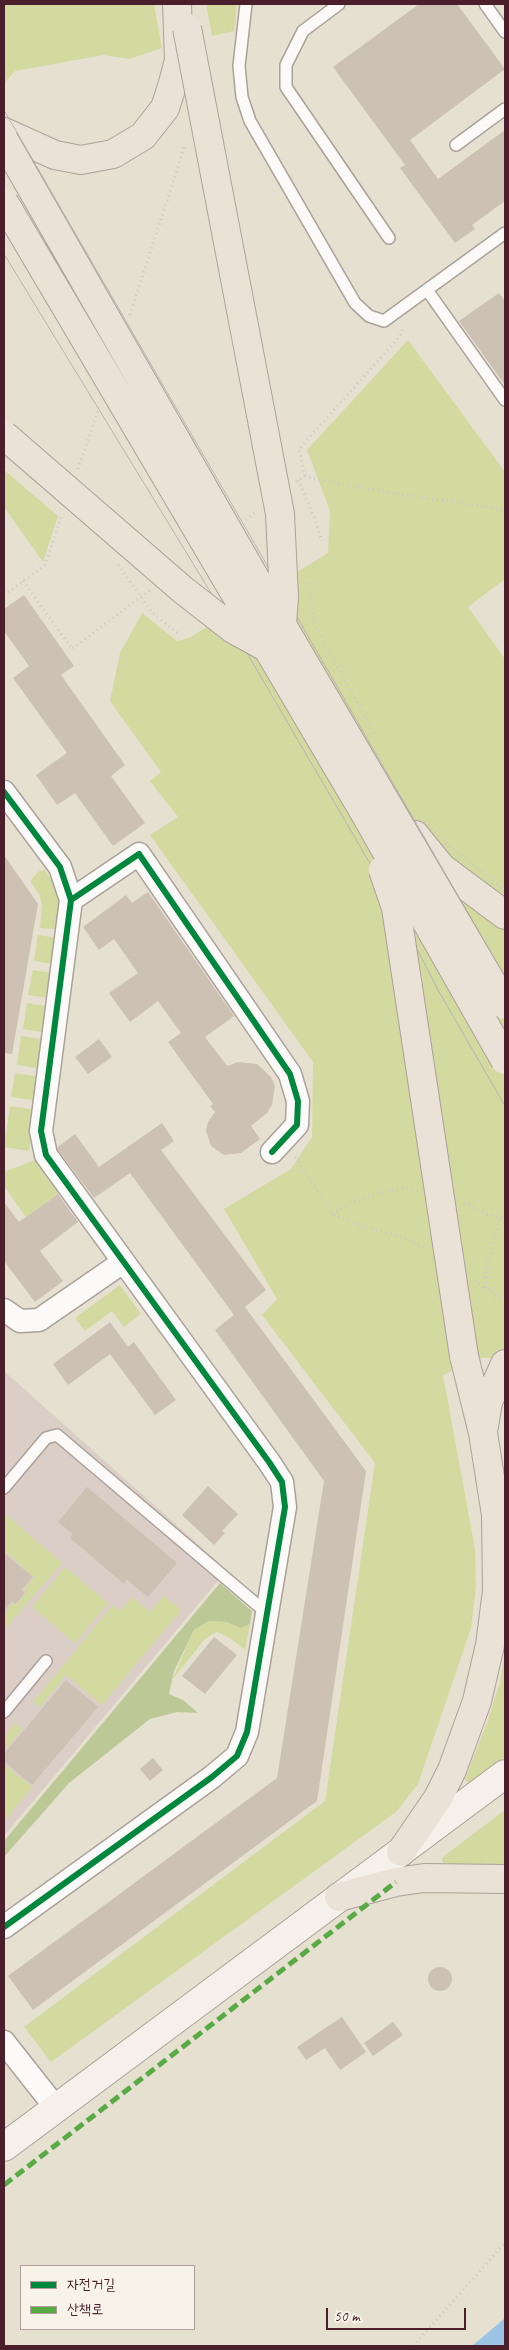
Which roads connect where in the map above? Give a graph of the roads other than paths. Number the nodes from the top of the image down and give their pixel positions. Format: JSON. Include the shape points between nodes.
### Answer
{"nodes":[{"id":1,"x":246,"y":4,"type":"edge"},
{"id":2,"x":339,"y":4,"type":"edge"},
{"id":3,"x":485,"y":4,"type":"edge"},
{"id":4,"x":181,"y":12,"type":"edge"},
{"id":5,"x":505,"y":32,"type":"edge"},
{"id":6,"x":505,"y":109,"type":"edge"},
{"id":7,"x":4,"y":132,"type":"edge"},
{"id":8,"x":4,"y":140,"type":"edge"},
{"id":9,"x":456,"y":145,"type":"dead end"},
{"id":10,"x":4,"y":202,"type":"edge"},
{"id":11,"x":505,"y":233,"type":"edge"},
{"id":12,"x":389,"y":238,"type":"dead end"},
{"id":13,"x":427,"y":290,"type":"junction"},
{"id":14,"x":505,"y":400,"type":"edge"},
{"id":15,"x":4,"y":435,"type":"edge"},
{"id":16,"x":282,"y":625,"type":"junction"},
{"id":17,"x":264,"y":646,"type":"junction"},
{"id":18,"x":4,"y":792,"type":"edge"},
{"id":19,"x":373,"y":804,"type":"junction"},
{"id":20,"x":71,"y":900,"type":"junction"},
{"id":21,"x":505,"y":915,"type":"edge"},
{"id":22,"x":505,"y":1005,"type":"edge"},
{"id":23,"x":505,"y":1060,"type":"edge"},
{"id":24,"x":278,"y":1146,"type":"road end"},
{"id":25,"x":123,"y":1262,"type":"junction"},
{"id":26,"x":4,"y":1310,"type":"edge"},
{"id":27,"x":505,"y":1364,"type":"edge"},
{"id":28,"x":483,"y":1433,"type":"junction"},
{"id":29,"x":4,"y":1488,"type":"edge"},
{"id":30,"x":496,"y":1515,"type":"junction"},
{"id":31,"x":505,"y":1547,"type":"edge"},
{"id":32,"x":268,"y":1614,"type":"junction"},
{"id":33,"x":46,"y":1661,"type":"dead end"},
{"id":34,"x":4,"y":1712,"type":"edge"},
{"id":35,"x":505,"y":1774,"type":"edge"},
{"id":36,"x":401,"y":1852,"type":"junction"},
{"id":37,"x":505,"y":1879,"type":"edge"},
{"id":38,"x":339,"y":1897,"type":"junction"},
{"id":39,"x":4,"y":1927,"type":"edge"},
{"id":40,"x":4,"y":2042,"type":"edge"},
{"id":41,"x":56,"y":2108,"type":"junction"},
{"id":42,"x":4,"y":2147,"type":"edge"}],
"edges":[{"from":1,"to":13,"type":"lane","via":[[239,66],[242,97],[250,121],[355,302],[369,316],[384,321]]},
{"from":2,"to":12,"type":"lane","via":[[303,31],[286,65],[286,86]]},
{"from":3,"to":5,"type":"lane"},
{"from":4,"to":7,"type":"highway","via":[[179,60],[165,108],[142,136],[113,154],[81,160],[55,155]]},
{"from":4,"to":16,"type":"highway","bridge":true,"via":[[280,514],[284,597]]},
{"from":6,"to":9,"type":"lane"},
{"from":8,"to":16,"type":"highway","bridge":true},
{"from":10,"to":17,"type":"highway","bridge":true},
{"from":11,"to":13,"type":"lane"},
{"from":13,"to":14,"type":"lane"},
{"from":15,"to":17,"type":"highway","bridge":true,"via":[[184,590],[234,629]]},
{"from":16,"to":19,"type":"highway","bridge":true},
{"from":17,"to":19,"type":"highway","bridge":true},
{"from":18,"to":20,"type":"street","via":[[60,867]]},
{"from":19,"to":21,"type":"highway","bridge":true,"via":[[442,868]]},
{"from":19,"to":22,"type":"highway","bridge":true},
{"from":19,"to":23,"type":"highway","bridge":true},
{"from":19,"to":28,"type":"highway","bridge":true,"via":[[396,908],[464,1356]]},
{"from":20,"to":24,"type":"street","via":[[139,854],[290,1074],[298,1101],[297,1126]]},
{"from":20,"to":25,"type":"street","via":[[42,1141],[46,1155]]},
{"from":25,"to":26,"type":"street","via":[[39,1320],[20,1321]]},
{"from":25,"to":32,"type":"street","via":[[282,1482],[285,1507]]},
{"from":27,"to":28,"type":"highway","via":[[488,1402]]},
{"from":28,"to":30,"type":"highway"},
{"from":29,"to":32,"type":"lane","via":[[46,1438],[57,1435]]},
{"from":30,"to":31,"type":"highway"},
{"from":30,"to":36,"type":"highway","via":[[496,1591],[490,1645],[477,1701],[452,1770],[438,1798]]},
{"from":32,"to":39,"type":"street","via":[[246,1732],[236,1756],[212,1777]]},
{"from":33,"to":34,"type":"lane"},
{"from":35,"to":36,"type":"main road"},
{"from":36,"to":38,"type":"main road"},
{"from":37,"to":38,"type":"highway","via":[[424,1878]]},
{"from":38,"to":41,"type":"main road"},
{"from":40,"to":41,"type":"street"},
{"from":41,"to":42,"type":"main road"}]}
